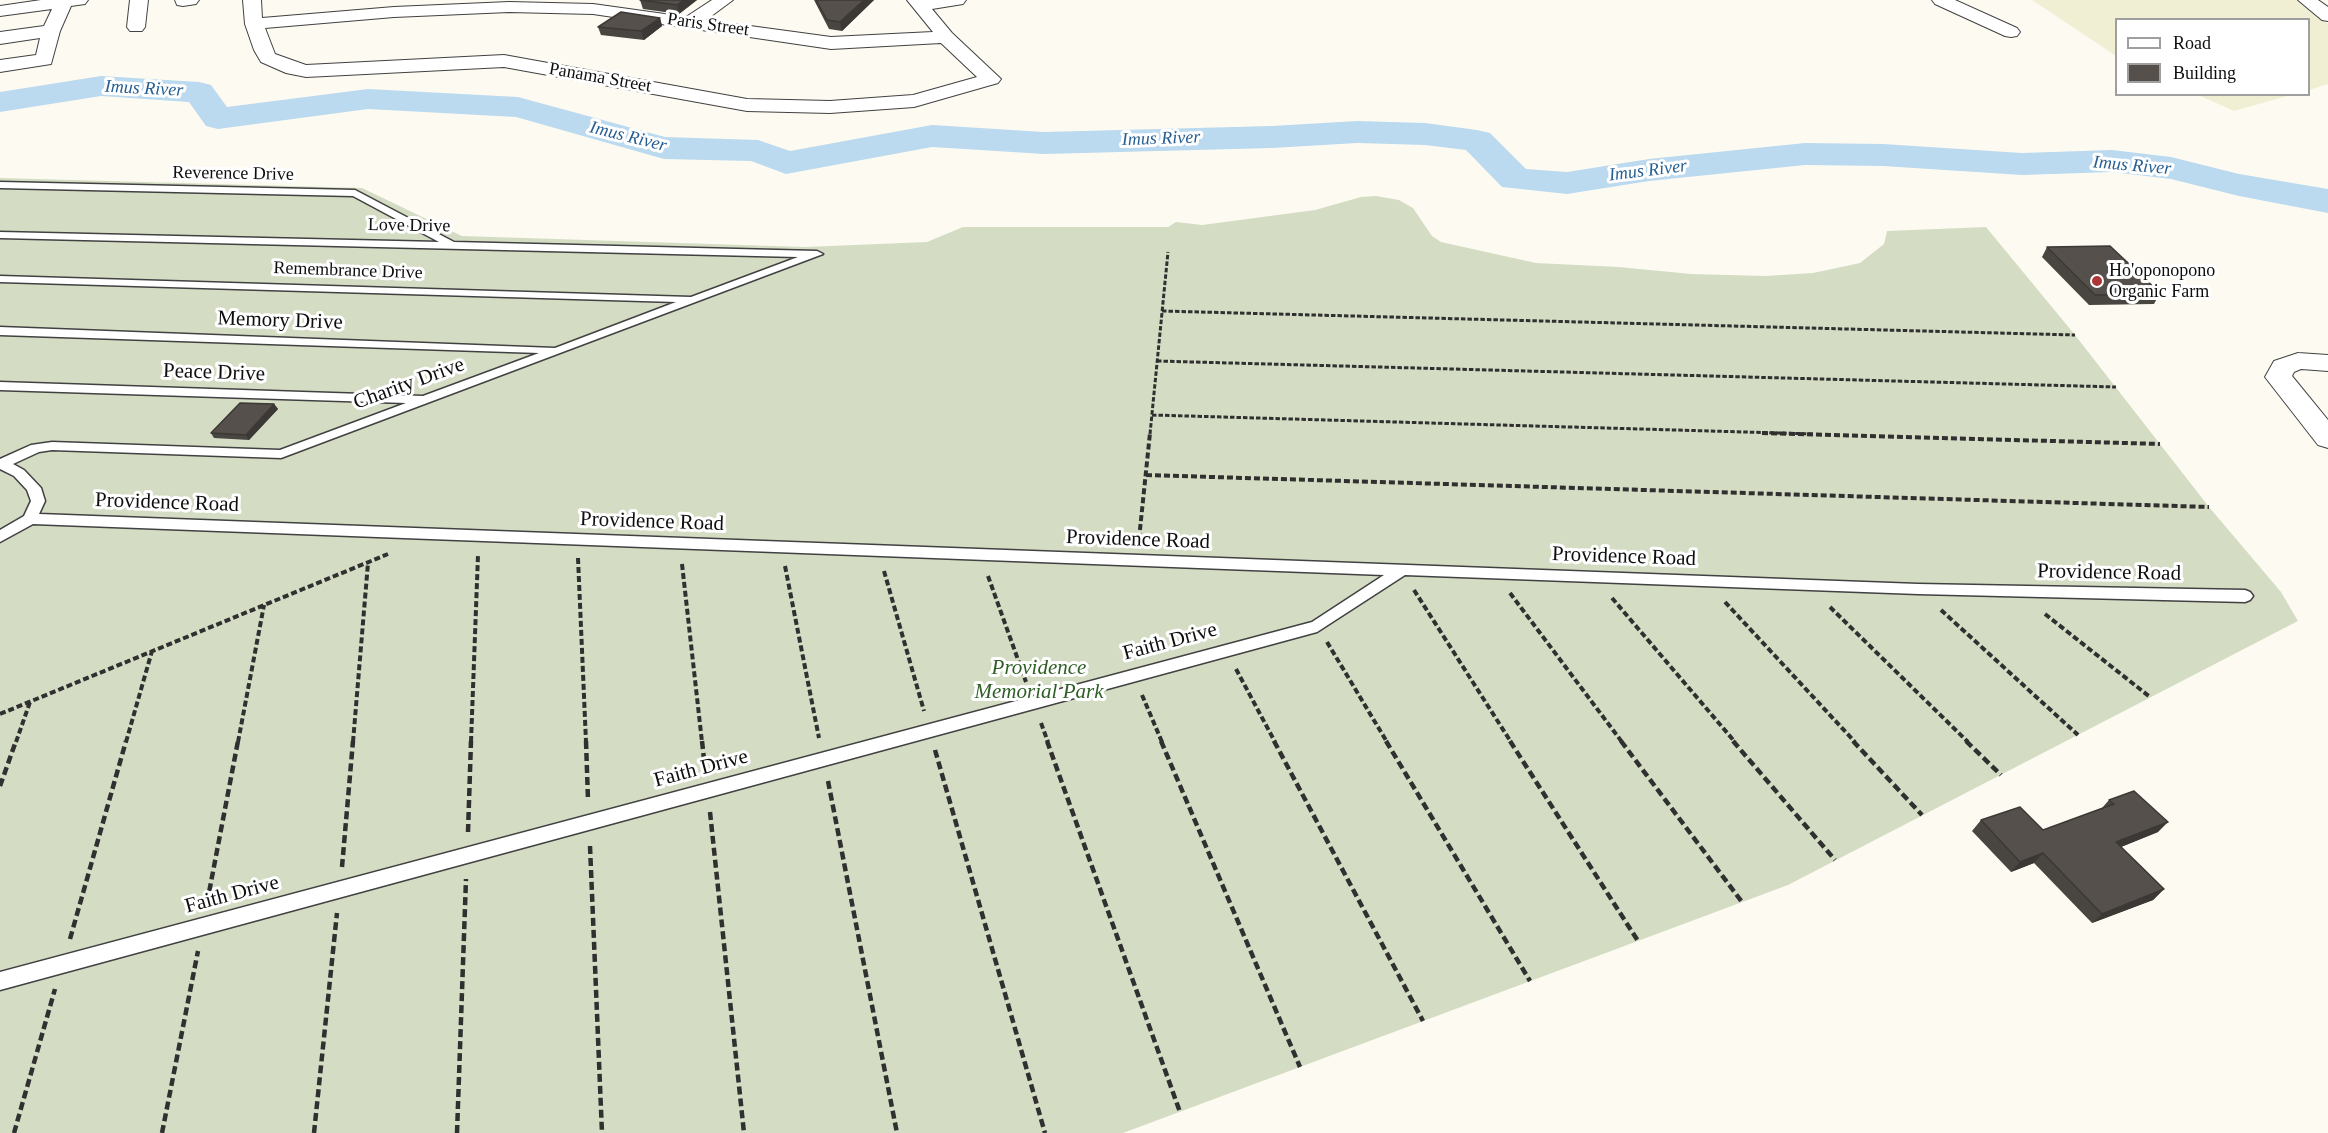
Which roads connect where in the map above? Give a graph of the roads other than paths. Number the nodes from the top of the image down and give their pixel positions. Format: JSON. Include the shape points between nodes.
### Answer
{"nodes":[{"id":1,"x":139,"y":0,"type":"edge"},
{"id":2,"x":252,"y":0,"type":"edge"},
{"id":3,"x":724,"y":0,"type":"edge"},
{"id":4,"x":957,"y":0,"type":"edge"},
{"id":5,"x":1941,"y":0,"type":"edge"},
{"id":6,"x":2307,"y":0,"type":"edge"},
{"id":7,"x":71,"y":1,"type":"edge"},
{"id":8,"x":918,"y":3,"type":"edge"},
{"id":9,"x":401,"y":6,"type":"edge"},
{"id":10,"x":0,"y":11,"type":"edge"},
{"id":11,"x":2328,"y":16,"type":"edge"},
{"id":12,"x":690,"y":22,"type":"junction"},
{"id":13,"x":255,"y":24,"type":"junction"},
{"id":14,"x":136,"y":27,"type":"dead end"},
{"id":15,"x":51,"y":31,"type":"junction"},
{"id":16,"x":2011,"y":32,"type":"dead end"},
{"id":17,"x":945,"y":37,"type":"junction"},
{"id":18,"x":0,"y":38,"type":"edge"},
{"id":19,"x":0,"y":66,"type":"edge"},
{"id":20,"x":0,"y":185,"type":"edge"},
{"id":21,"x":0,"y":235,"type":"edge"},
{"id":22,"x":452,"y":245,"type":"junction"},
{"id":23,"x":817,"y":254,"type":"joint"},
{"id":24,"x":0,"y":279,"type":"edge"},
{"id":25,"x":695,"y":300,"type":"junction"},
{"id":26,"x":0,"y":331,"type":"edge"},
{"id":27,"x":559,"y":350,"type":"junction"},
{"id":28,"x":2328,"y":363,"type":"edge"},
{"id":29,"x":0,"y":386,"type":"edge"},
{"id":30,"x":427,"y":399,"type":"junction"},
{"id":31,"x":2328,"y":439,"type":"edge"},
{"id":32,"x":1,"y":463,"type":"edge"},
{"id":33,"x":30,"y":519,"type":"junction"},
{"id":34,"x":0,"y":537,"type":"edge"},
{"id":35,"x":1401,"y":571,"type":"junction"},
{"id":36,"x":2245,"y":596,"type":"dead end"},
{"id":37,"x":0,"y":981,"type":"edge"}],
"edges":[{"from":1,"to":14,"type":"street"},
{"from":2,"to":13,"type":"street","name":"Panama Street"},
{"from":3,"to":12,"type":"street"},
{"from":4,"to":8,"type":"street"},
{"from":5,"to":16,"type":"street"},
{"from":6,"to":11,"type":"street"},
{"from":7,"to":10,"type":"street"},
{"from":7,"to":15,"type":"street"},
{"from":8,"to":17,"type":"street"},
{"from":9,"to":12,"type":"street","name":"Paris Street","via":[[557,7]]},
{"from":9,"to":13,"type":"street","name":"Paris Street"},
{"from":12,"to":17,"type":"street","name":"Paris Street","via":[[831,43]]},
{"from":13,"to":17,"type":"street","name":"Panama Street","via":[[268,58],[293,69],[331,71],[504,61],[747,105],[830,107],[914,101],[991,79]]},
{"from":15,"to":18,"type":"street"},
{"from":15,"to":19,"type":"street","via":[[44,60]]},
{"from":20,"to":22,"type":"lane","name":"Reverence Drive","via":[[355,193]]},
{"from":21,"to":22,"type":"lane","name":"Love Drive"},
{"from":22,"to":23,"type":"lane","name":"Love Drive"},
{"from":23,"to":25,"type":"lane","name":"Charity Drive"},
{"from":24,"to":25,"type":"lane","name":"Remembrance Drive"},
{"from":25,"to":27,"type":"lane","name":"Charity Drive"},
{"from":26,"to":27,"type":"lane","name":"Memory Drive"},
{"from":27,"to":30,"type":"lane","name":"Charity Drive"},
{"from":28,"to":31,"type":"street","via":[[2298,361],[2283,367],[2278,377]]},
{"from":29,"to":30,"type":"lane","name":"Peace Drive"},
{"from":30,"to":32,"type":"lane","name":"Charity Drive","via":[[281,454],[52,446],[36,448]]},
{"from":32,"to":33,"type":"lane","via":[[19,472],[34,488],[38,501]]},
{"from":33,"to":34,"type":"lane"},
{"from":33,"to":35,"type":"lane","name":"Providence Road"},
{"from":35,"to":36,"type":"lane","name":"Providence Road"},
{"from":35,"to":37,"type":"lane","name":"Faith Drive","via":[[1317,626]]}]}
